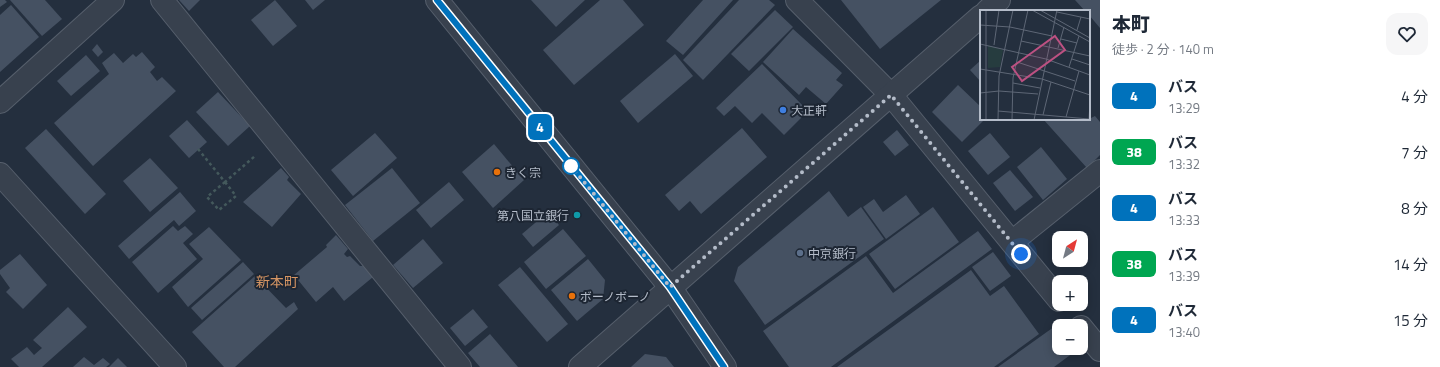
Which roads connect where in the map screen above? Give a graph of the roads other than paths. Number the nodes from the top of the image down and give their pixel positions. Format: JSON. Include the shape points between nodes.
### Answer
{"nodes":[{"id":1,"x":114,"y":0,"type":"edge"},
{"id":2,"x":162,"y":0,"type":"edge"},
{"id":3,"x":437,"y":0,"type":"edge"},
{"id":4,"x":797,"y":0,"type":"edge"},
{"id":5,"x":999,"y":0,"type":"edge"},
{"id":6,"x":988,"y":10,"type":"edge"},
{"id":7,"x":980,"y":17,"type":"edge"},
{"id":8,"x":891,"y":95,"type":"junction"},
{"id":9,"x":0,"y":102,"type":"edge"},
{"id":10,"x":1100,"y":172,"type":"edge"},
{"id":11,"x":0,"y":174,"type":"edge"},
{"id":12,"x":1012,"y":242,"type":"junction"},
{"id":13,"x":670,"y":287,"type":"junction"},
{"id":14,"x":1052,"y":291,"type":"edge"},
{"id":15,"x":1068,"y":311,"type":"edge"},
{"id":16,"x":1075,"y":319,"type":"edge"},
{"id":17,"x":1088,"y":335,"type":"edge"},
{"id":18,"x":1100,"y":350,"type":"edge"},
{"id":19,"x":175,"y":367,"type":"edge"},
{"id":20,"x":460,"y":367,"type":"edge"},
{"id":21,"x":580,"y":367,"type":"edge"},
{"id":22,"x":724,"y":367,"type":"edge"}],
"edges":[{"from":1,"to":9,"type":"street"},
{"from":2,"to":20,"type":"street"},
{"from":3,"to":13,"type":"street"},
{"from":4,"to":8,"type":"street"},
{"from":5,"to":6,"type":"street"},
{"from":7,"to":8,"type":"street"},
{"from":8,"to":12,"type":"street"},
{"from":8,"to":13,"type":"street"},
{"from":10,"to":12,"type":"street"},
{"from":11,"to":19,"type":"street"},
{"from":12,"to":14,"type":"street"},
{"from":13,"to":21,"type":"street"},
{"from":13,"to":22,"type":"street"},
{"from":15,"to":16,"type":"street"},
{"from":17,"to":18,"type":"street"}]}
